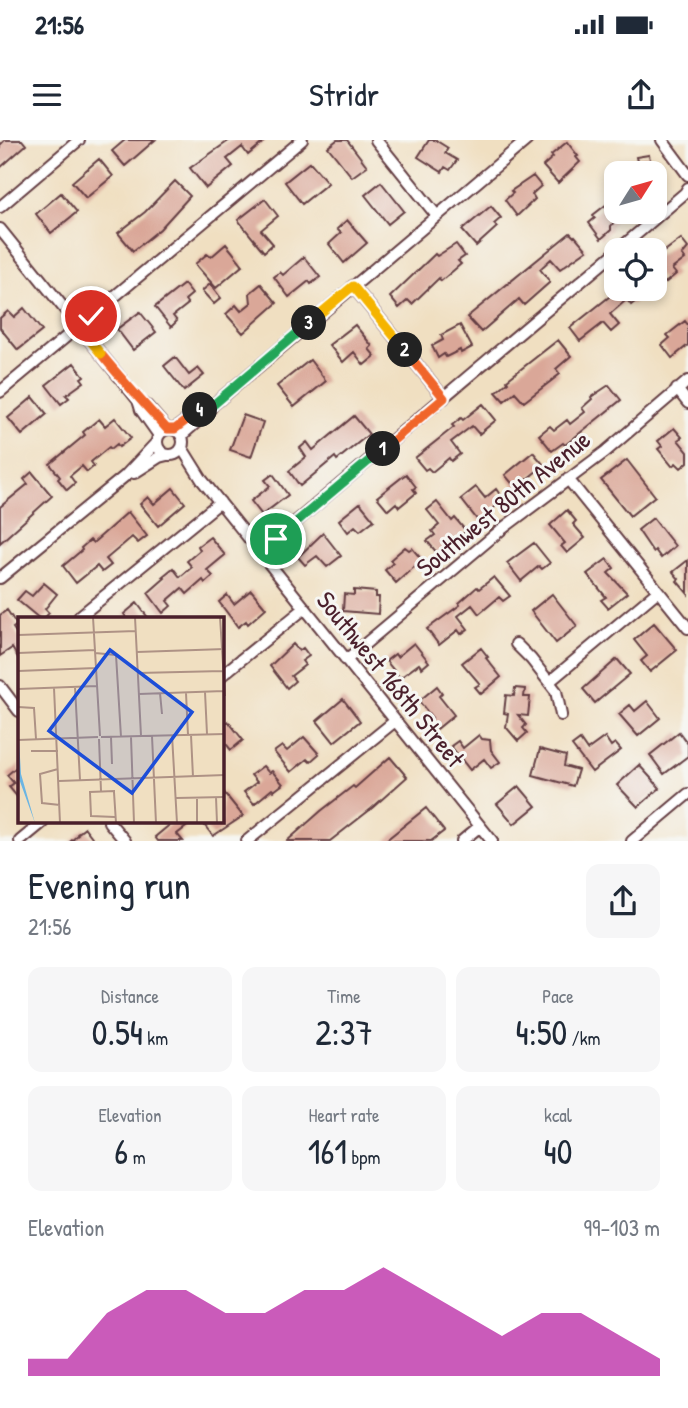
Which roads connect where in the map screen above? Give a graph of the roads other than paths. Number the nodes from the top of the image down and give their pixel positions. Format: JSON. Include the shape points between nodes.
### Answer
{"nodes":[{"id":1,"x":79,"y":140,"type":"edge"},
{"id":2,"x":302,"y":140,"type":"edge"},
{"id":3,"x":376,"y":140,"type":"edge"},
{"id":4,"x":527,"y":140,"type":"edge"},
{"id":5,"x":662,"y":140,"type":"edge"},
{"id":6,"x":688,"y":174,"type":"edge"},
{"id":7,"x":688,"y":188,"type":"edge"},
{"id":8,"x":0,"y":207,"type":"edge"},
{"id":9,"x":437,"y":215,"type":"junction"},
{"id":10,"x":0,"y":229,"type":"edge"},
{"id":11,"x":632,"y":238,"type":"edge"},
{"id":12,"x":604,"y":262,"type":"edge"},
{"id":13,"x":353,"y":286,"type":"junction"},
{"id":14,"x":79,"y":327,"type":"junction"},
{"id":15,"x":688,"y":381,"type":"edge"},
{"id":16,"x":677,"y":389,"type":"junction"},
{"id":17,"x":0,"y":391,"type":"edge"},
{"id":18,"x":444,"y":398,"type":"junction"},
{"id":19,"x":688,"y":402,"type":"edge"},
{"id":20,"x":168,"y":434,"type":"junction"},
{"id":21,"x":175,"y":452,"type":"junction"},
{"id":22,"x":125,"y":476,"type":"junction"},
{"id":23,"x":568,"y":479,"type":"junction"},
{"id":24,"x":220,"y":502,"type":"junction"},
{"id":25,"x":260,"y":552,"type":"junction"},
{"id":26,"x":0,"y":578,"type":"edge"},
{"id":27,"x":658,"y":591,"type":"junction"},
{"id":28,"x":305,"y":608,"type":"junction"},
{"id":29,"x":80,"y":616,"type":"dead end"},
{"id":30,"x":688,"y":628,"type":"edge"},
{"id":31,"x":516,"y":644,"type":"dead end"},
{"id":32,"x":346,"y":660,"type":"junction"},
{"id":33,"x":224,"y":673,"type":"edge"},
{"id":34,"x":549,"y":682,"type":"junction"},
{"id":35,"x":0,"y":687,"type":"edge"},
{"id":36,"x":18,"y":710,"type":"edge"},
{"id":37,"x":561,"y":715,"type":"dead end"},
{"id":38,"x":395,"y":721,"type":"junction"},
{"id":39,"x":688,"y":794,"type":"edge"},
{"id":40,"x":41,"y":824,"type":"edge"},
{"id":41,"x":111,"y":824,"type":"edge"},
{"id":42,"x":480,"y":826,"type":"junction"},
{"id":43,"x":20,"y":841,"type":"edge"},
{"id":44,"x":125,"y":841,"type":"edge"},
{"id":45,"x":247,"y":841,"type":"edge"},
{"id":46,"x":462,"y":841,"type":"edge"},
{"id":47,"x":492,"y":841,"type":"edge"},
{"id":48,"x":632,"y":841,"type":"edge"}],
"edges":[{"from":1,"to":8,"type":"street"},
{"from":2,"to":14,"type":"street"},
{"from":3,"to":9,"type":"street"},
{"from":4,"to":9,"type":"street"},
{"from":5,"to":6,"type":"street"},
{"from":7,"to":11,"type":"street"},
{"from":9,"to":13,"type":"street"},
{"from":10,"to":14,"type":"street"},
{"from":12,"to":18,"type":"street"},
{"from":13,"to":18,"type":"street"},
{"from":13,"to":20,"type":"street","via":[[206,414]]},
{"from":14,"to":17,"type":"street"},
{"from":14,"to":20,"type":"street"},
{"from":15,"to":16,"type":"street","name":"Southwest 80th Avenue"},
{"from":16,"to":19,"type":"street"},
{"from":16,"to":23,"type":"street","name":"Southwest 80th Avenue"},
{"from":18,"to":25,"type":"street"},
{"from":20,"to":21,"type":"street"},
{"from":20,"to":21,"type":"street","name":"Southwest 168th Street","via":[[160,451]]},
{"from":20,"to":22,"type":"street"},
{"from":21,"to":22,"type":"street"},
{"from":21,"to":24,"type":"street","name":"Southwest 168th Street"},
{"from":22,"to":26,"type":"street"},
{"from":23,"to":27,"type":"street"},
{"from":23,"to":32,"type":"street","name":"Southwest 80th Avenue"},
{"from":24,"to":25,"type":"street","name":"Southwest 168th Street"},
{"from":24,"to":29,"type":"street"},
{"from":25,"to":28,"type":"street","name":"Southwest 168th Street"},
{"from":27,"to":30,"type":"street"},
{"from":27,"to":34,"type":"street"},
{"from":28,"to":32,"type":"street","name":"Southwest 168th Street"},
{"from":28,"to":33,"type":"street"},
{"from":31,"to":34,"type":"street"},
{"from":32,"to":38,"type":"street","name":"Southwest 168th Street"},
{"from":34,"to":37,"type":"street","via":[[556,691]]},
{"from":35,"to":36,"type":"street"},
{"from":38,"to":42,"type":"street","name":"Southwest 168th Street"},
{"from":38,"to":45,"type":"street"},
{"from":39,"to":48,"type":"street"},
{"from":40,"to":43,"type":"street"},
{"from":41,"to":44,"type":"street"},
{"from":42,"to":46,"type":"street"},
{"from":42,"to":47,"type":"street","name":"Southwest 168th Street"}]}
